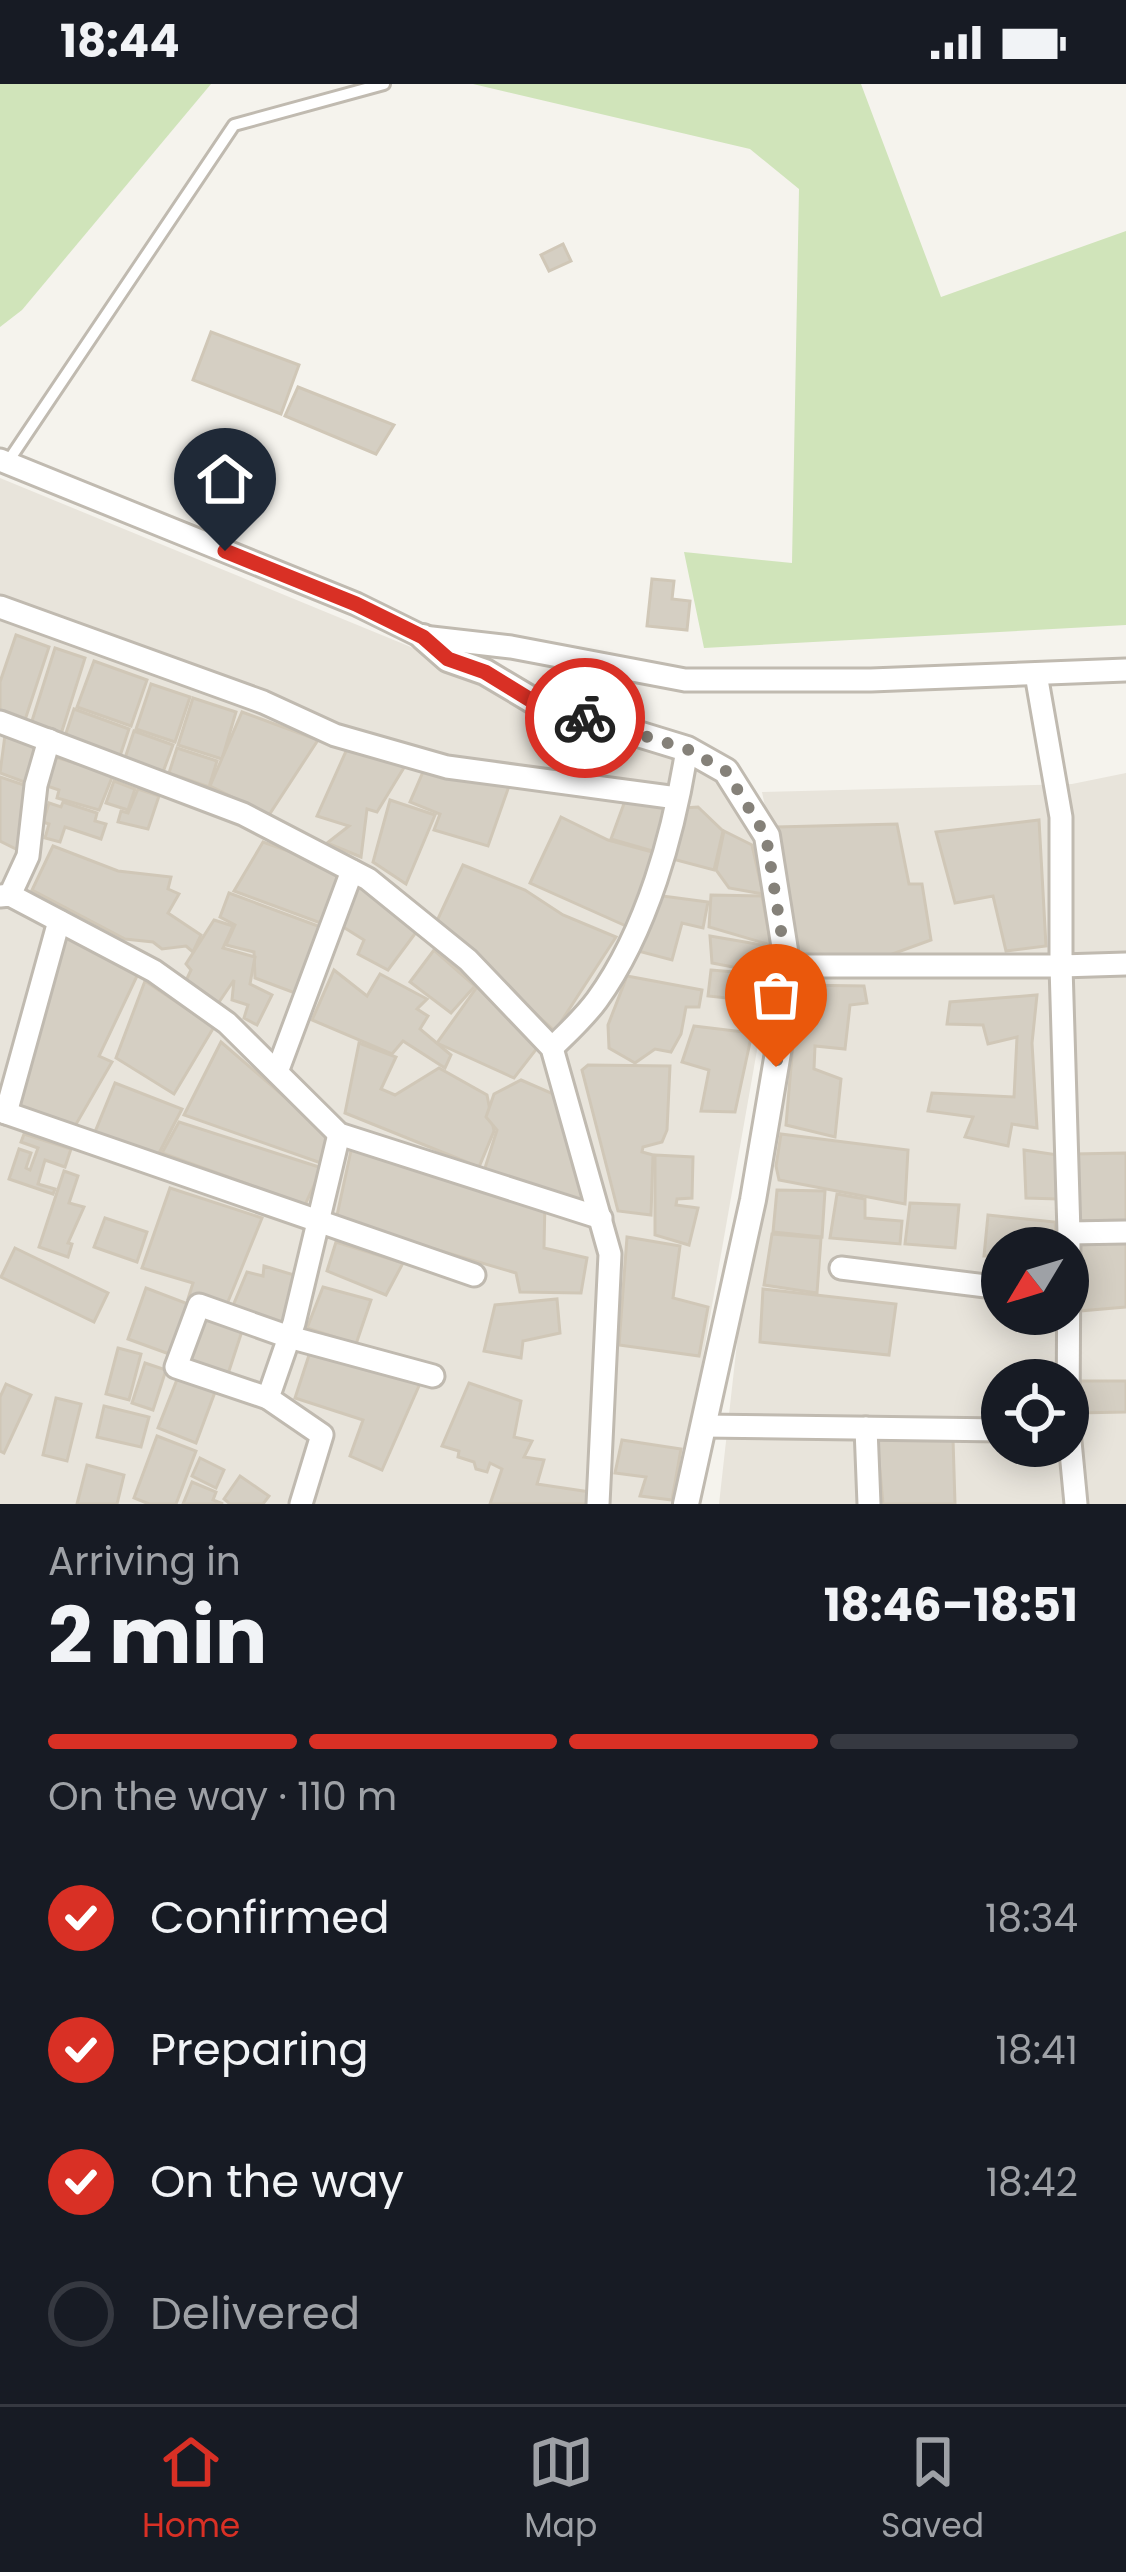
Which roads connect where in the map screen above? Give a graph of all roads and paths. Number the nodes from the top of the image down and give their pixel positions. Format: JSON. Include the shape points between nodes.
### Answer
{"nodes":[{"id":1,"x":385,"y":84,"type":"edge"},
{"id":2,"x":3,"y":461,"type":"edge"},
{"id":3,"x":0,"y":607,"type":"edge"},
{"id":4,"x":423,"y":637,"type":"junction"},
{"id":5,"x":1126,"y":670,"type":"edge"},
{"id":6,"x":1036,"y":674,"type":"junction"},
{"id":7,"x":0,"y":722,"type":"edge"},
{"id":8,"x":49,"y":740,"type":"junction"},
{"id":9,"x":687,"y":749,"type":"junction"},
{"id":10,"x":677,"y":797,"type":"junction"},
{"id":11,"x":352,"y":871,"type":"junction"},
{"id":12,"x":5,"y":895,"type":"edge"},
{"id":13,"x":59,"y":921,"type":"junction"},
{"id":14,"x":1126,"y":964,"type":"edge"},
{"id":15,"x":782,"y":966,"type":"junction"},
{"id":16,"x":1061,"y":966,"type":"junction"},
{"id":17,"x":552,"y":1048,"type":"junction"},
{"id":18,"x":277,"y":1072,"type":"junction"},
{"id":19,"x":3,"y":1112,"type":"edge"},
{"id":20,"x":339,"y":1134,"type":"junction"},
{"id":21,"x":601,"y":1218,"type":"junction"},
{"id":22,"x":318,"y":1224,"type":"junction"},
{"id":23,"x":1069,"y":1227,"type":"edge"},
{"id":24,"x":1126,"y":1232,"type":"edge"},
{"id":25,"x":1089,"y":1233,"type":"edge"},
{"id":26,"x":841,"y":1268,"type":"dead end"},
{"id":27,"x":474,"y":1275,"type":"dead end"},
{"id":28,"x":981,"y":1285,"type":"edge"},
{"id":29,"x":289,"y":1337,"type":"junction"},
{"id":30,"x":433,"y":1376,"type":"dead end"},
{"id":31,"x":268,"y":1399,"type":"junction"},
{"id":32,"x":703,"y":1426,"type":"junction"},
{"id":33,"x":866,"y":1428,"type":"junction"},
{"id":34,"x":981,"y":1430,"type":"edge"},
{"id":35,"x":1072,"y":1467,"type":"edge"},
{"id":36,"x":301,"y":1504,"type":"edge"},
{"id":37,"x":598,"y":1504,"type":"edge"},
{"id":38,"x":686,"y":1504,"type":"edge"},
{"id":39,"x":869,"y":1504,"type":"edge"},
{"id":40,"x":1076,"y":1504,"type":"edge"}],
"edges":[{"from":1,"to":2,"type":"lane","via":[[234,125]]},
{"from":2,"to":4,"type":"street"},
{"from":3,"to":10,"type":"street","via":[[424,761]]},
{"from":4,"to":6,"type":"street","via":[[685,680]]},
{"from":4,"to":9,"type":"street","via":[[448,659],[537,704]]},
{"from":5,"to":6,"type":"street"},
{"from":6,"to":16,"type":"street","via":[[1061,818]]},
{"from":7,"to":8,"type":"street"},
{"from":8,"to":11,"type":"street","via":[[243,814]]},
{"from":8,"to":12,"type":"street","via":[[28,856]]},
{"from":9,"to":10,"type":"street"},
{"from":9,"to":15,"type":"street","via":[[726,771],[766,836]]},
{"from":10,"to":17,"type":"street","via":[[638,931],[594,1005]]},
{"from":11,"to":17,"type":"street","via":[[468,960]]},
{"from":11,"to":18,"type":"street"},
{"from":12,"to":13,"type":"street"},
{"from":13,"to":18,"type":"street","via":[[154,971]]},
{"from":13,"to":19,"type":"street"},
{"from":14,"to":16,"type":"street"},
{"from":15,"to":16,"type":"street"},
{"from":15,"to":32,"type":"street","via":[[776,1067]]},
{"from":16,"to":23,"type":"street"},
{"from":17,"to":21,"type":"street"},
{"from":18,"to":20,"type":"street"},
{"from":19,"to":22,"type":"street"},
{"from":20,"to":21,"type":"street"},
{"from":20,"to":22,"type":"street"},
{"from":21,"to":37,"type":"street","via":[[610,1254]]},
{"from":22,"to":27,"type":"street"},
{"from":22,"to":29,"type":"street"},
{"from":24,"to":25,"type":"street"},
{"from":26,"to":28,"type":"street"},
{"from":29,"to":30,"type":"street"},
{"from":29,"to":31,"type":"street"},
{"from":29,"to":31,"type":"street","via":[[199,1305],[176,1367]]},
{"from":31,"to":36,"type":"street","via":[[322,1435]]},
{"from":32,"to":33,"type":"street"},
{"from":32,"to":38,"type":"street"},
{"from":33,"to":34,"type":"street"},
{"from":33,"to":39,"type":"street"},
{"from":35,"to":40,"type":"street"}]}
